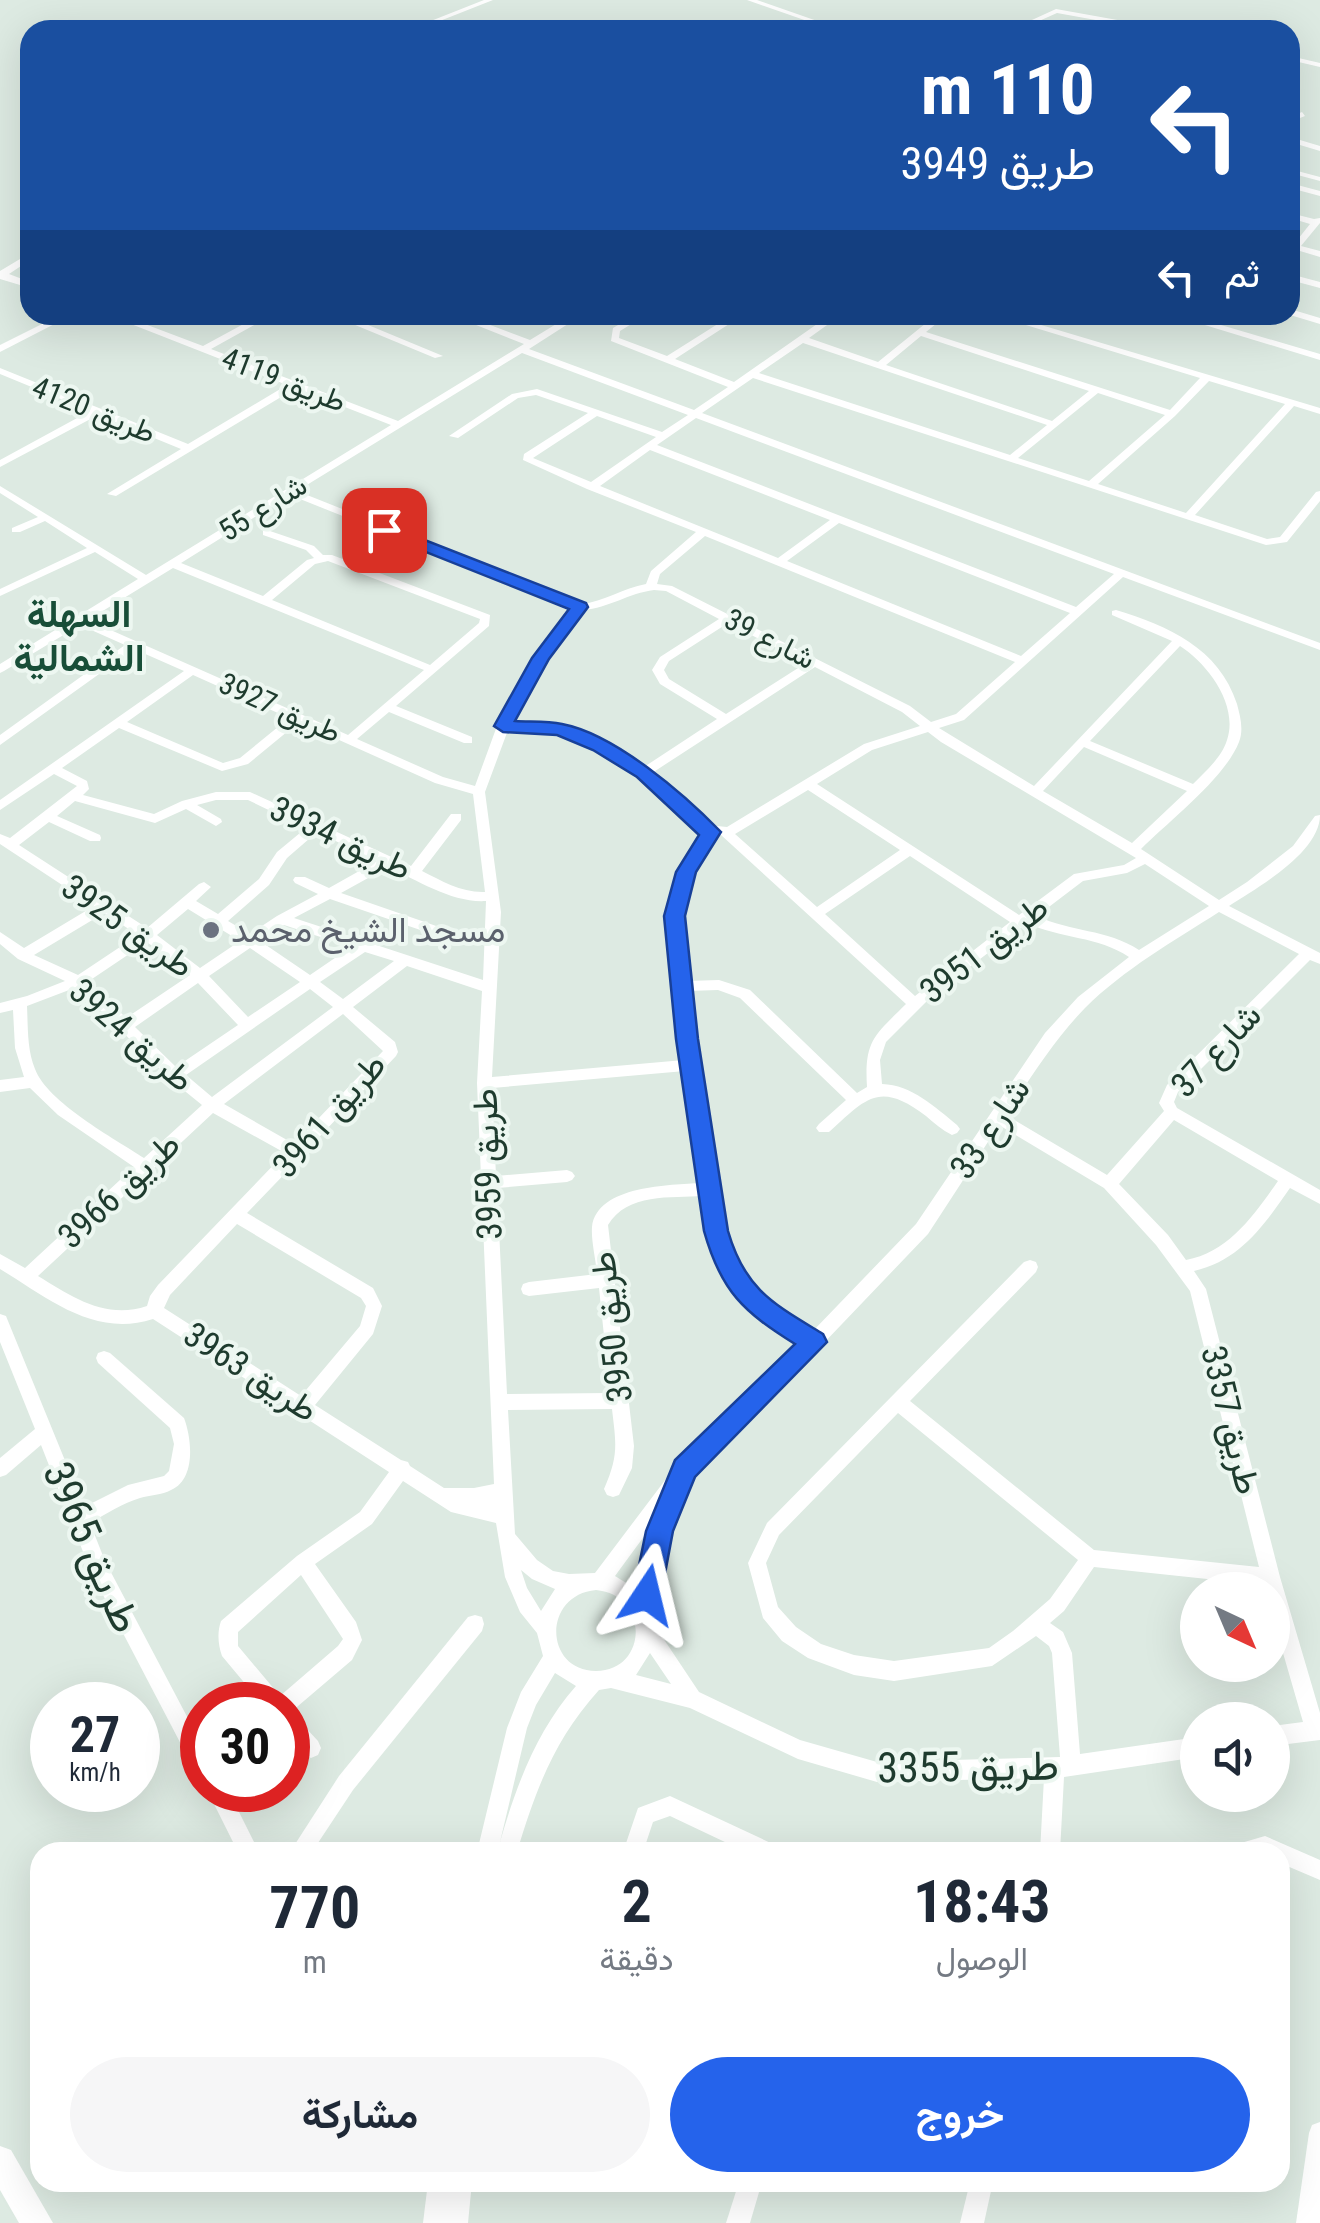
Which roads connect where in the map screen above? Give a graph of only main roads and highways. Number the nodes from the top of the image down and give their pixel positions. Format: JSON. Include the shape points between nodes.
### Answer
{"nodes":[{"id":1,"x":0,"y":2161,"type":"edge"},
{"id":2,"x":38,"y":2223,"type":"edge"}],
"edges":[{"from":1,"to":2,"type":"main road"}]}
